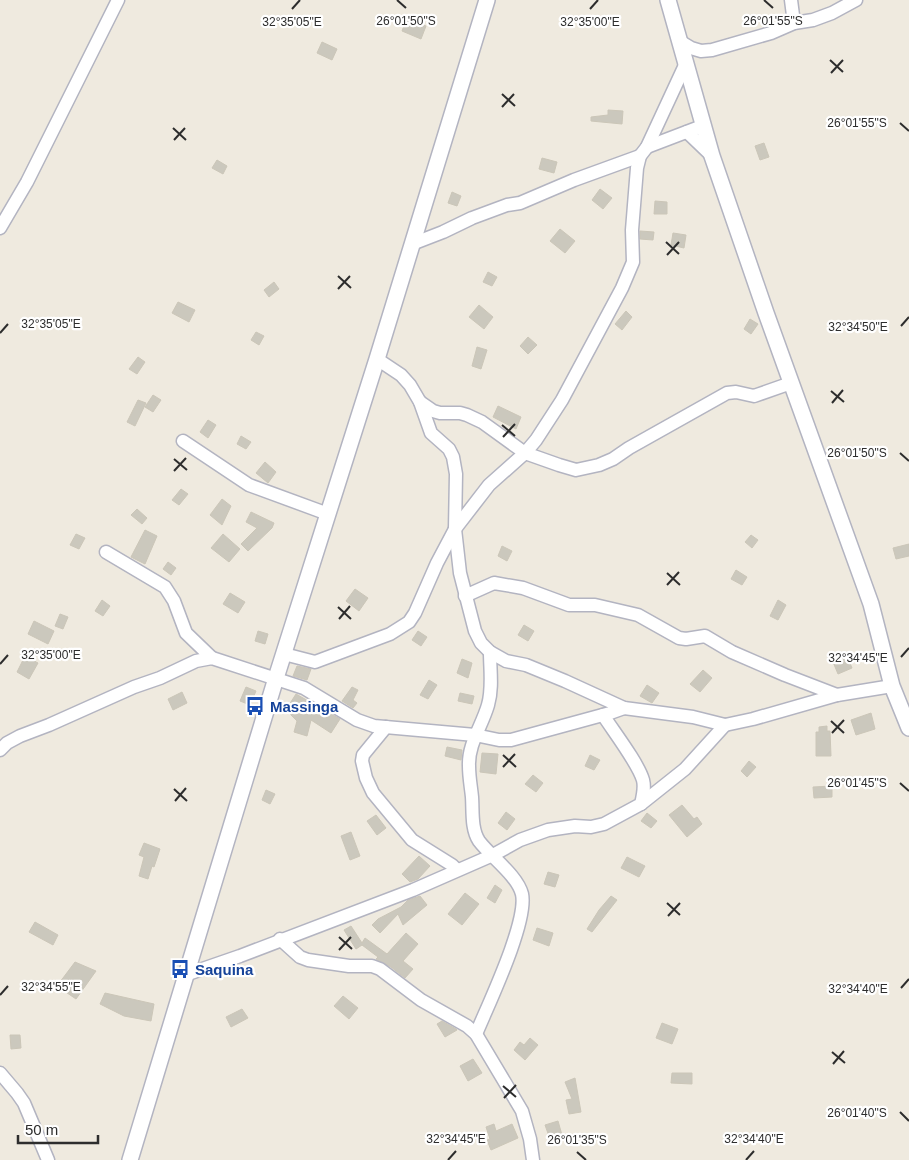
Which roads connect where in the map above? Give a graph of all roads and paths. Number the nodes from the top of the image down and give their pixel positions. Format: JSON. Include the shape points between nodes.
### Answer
{"nodes":[{"id":1,"x":118,"y":0,"type":"edge"},
{"id":2,"x":487,"y":0,"type":"edge"},
{"id":3,"x":668,"y":0,"type":"edge"},
{"id":4,"x":791,"y":0,"type":"edge"},
{"id":5,"x":856,"y":0,"type":"edge"},
{"id":6,"x":794,"y":23,"type":"junction"},
{"id":7,"x":681,"y":42,"type":"junction"},
{"id":8,"x":686,"y":63,"type":"junction"},
{"id":9,"x":702,"y":126,"type":"junction"},
{"id":10,"x":687,"y":132,"type":"junction"},
{"id":11,"x":644,"y":151,"type":"junction"},
{"id":12,"x":712,"y":156,"type":"junction"},
{"id":13,"x":0,"y":228,"type":"edge"},
{"id":14,"x":412,"y":244,"type":"junction"},
{"id":15,"x":377,"y":359,"type":"junction"},
{"id":16,"x":791,"y":383,"type":"junction"},
{"id":17,"x":420,"y":402,"type":"junction"},
{"id":18,"x":183,"y":442,"type":"dead end"},
{"id":19,"x":525,"y":453,"type":"junction"},
{"id":20,"x":328,"y":514,"type":"junction"},
{"id":21,"x":455,"y":529,"type":"junction"},
{"id":22,"x":106,"y":552,"type":"dead end"},
{"id":23,"x":465,"y":596,"type":"junction"},
{"id":24,"x":490,"y":652,"type":"junction"},
{"id":25,"x":284,"y":654,"type":"junction"},
{"id":26,"x":212,"y":658,"type":"junction"},
{"id":27,"x":276,"y":678,"type":"junction"},
{"id":28,"x":892,"y":686,"type":"junction"},
{"id":29,"x":837,"y":695,"type":"junction"},
{"id":30,"x":905,"y":704,"type":"edge"},
{"id":31,"x":624,"y":708,"type":"junction"},
{"id":32,"x":603,"y":715,"type":"junction"},
{"id":33,"x":725,"y":725,"type":"junction"},
{"id":34,"x":386,"y":727,"type":"junction"},
{"id":35,"x":909,"y":728,"type":"edge"},
{"id":36,"x":475,"y":735,"type":"junction"},
{"id":37,"x":0,"y":750,"type":"edge"},
{"id":38,"x":641,"y":804,"type":"junction"},
{"id":39,"x":493,"y":855,"type":"junction"},
{"id":40,"x":457,"y":870,"type":"junction"},
{"id":41,"x":280,"y":939,"type":"junction"},
{"id":42,"x":188,"y":974,"type":"junction"},
{"id":43,"x":476,"y":1034,"type":"junction"},
{"id":44,"x":0,"y":1073,"type":"edge"},
{"id":45,"x":48,"y":1160,"type":"edge"},
{"id":46,"x":130,"y":1160,"type":"edge"},
{"id":47,"x":533,"y":1160,"type":"edge"}],
"edges":[{"from":1,"to":13,"type":"street","via":[[27,182]]},
{"from":2,"to":14,"type":"street"},
{"from":3,"to":7,"type":"street"},
{"from":4,"to":6,"type":"street"},
{"from":5,"to":6,"type":"street","via":[[814,20]]},
{"from":6,"to":7,"type":"street","via":[[712,50],[701,51]]},
{"from":7,"to":8,"type":"street"},
{"from":8,"to":9,"type":"street"},
{"from":8,"to":11,"type":"street"},
{"from":9,"to":10,"type":"street"},
{"from":9,"to":12,"type":"street"},
{"from":10,"to":11,"type":"street"},
{"from":10,"to":12,"type":"street"},
{"from":11,"to":14,"type":"street"},
{"from":11,"to":19,"type":"street","via":[[637,168],[632,230],[634,262],[562,400]]},
{"from":12,"to":16,"type":"street"},
{"from":14,"to":15,"type":"street"},
{"from":15,"to":17,"type":"street","via":[[401,375]]},
{"from":15,"to":20,"type":"street"},
{"from":16,"to":19,"type":"street","via":[[754,396],[727,393],[599,465],[576,470]]},
{"from":16,"to":28,"type":"street","via":[[871,604]]},
{"from":17,"to":19,"type":"street","via":[[432,411],[460,413],[482,422]]},
{"from":17,"to":21,"type":"street","via":[[431,433],[453,457],[456,474]]},
{"from":18,"to":20,"type":"street","via":[[249,485]]},
{"from":19,"to":21,"type":"street","via":[[489,485]]},
{"from":20,"to":25,"type":"street"},
{"from":21,"to":23,"type":"street"},
{"from":21,"to":25,"type":"street","via":[[409,622],[390,634],[315,662]]},
{"from":22,"to":26,"type":"street","via":[[165,588],[174,601],[186,634]]},
{"from":23,"to":24,"type":"street","via":[[475,630]]},
{"from":23,"to":29,"type":"street","via":[[497,583],[522,588],[569,605],[595,605],[631,613],[678,638],[708,637],[732,652]]},
{"from":24,"to":31,"type":"street"},
{"from":24,"to":36,"type":"street","via":[[489,702]]},
{"from":25,"to":27,"type":"street"},
{"from":26,"to":27,"type":"street"},
{"from":26,"to":37,"type":"street","via":[[196,661],[20,736]]},
{"from":27,"to":34,"type":"street","via":[[304,688],[357,720]]},
{"from":27,"to":42,"type":"street"},
{"from":28,"to":29,"type":"street"},
{"from":28,"to":30,"type":"street"},
{"from":29,"to":33,"type":"street"},
{"from":30,"to":35,"type":"street"},
{"from":31,"to":32,"type":"street"},
{"from":31,"to":33,"type":"street"},
{"from":32,"to":36,"type":"street","via":[[512,740]]},
{"from":32,"to":38,"type":"street","via":[[644,781]]},
{"from":33,"to":38,"type":"street","via":[[685,769]]},
{"from":34,"to":36,"type":"street"},
{"from":34,"to":40,"type":"street","via":[[363,755],[366,778],[373,793],[412,840]]},
{"from":36,"to":39,"type":"street","via":[[468,765],[474,832]]},
{"from":38,"to":39,"type":"street","via":[[604,824],[548,830]]},
{"from":39,"to":40,"type":"street"},
{"from":39,"to":43,"type":"street","via":[[518,885],[522,905],[513,944]]},
{"from":40,"to":41,"type":"street","via":[[413,890]]},
{"from":41,"to":42,"type":"street"},
{"from":41,"to":43,"type":"street","via":[[308,960],[380,969],[421,1000]]},
{"from":42,"to":46,"type":"street"},
{"from":43,"to":47,"type":"street","via":[[522,1111]]},
{"from":44,"to":45,"type":"street","via":[[24,1104]]}]}
